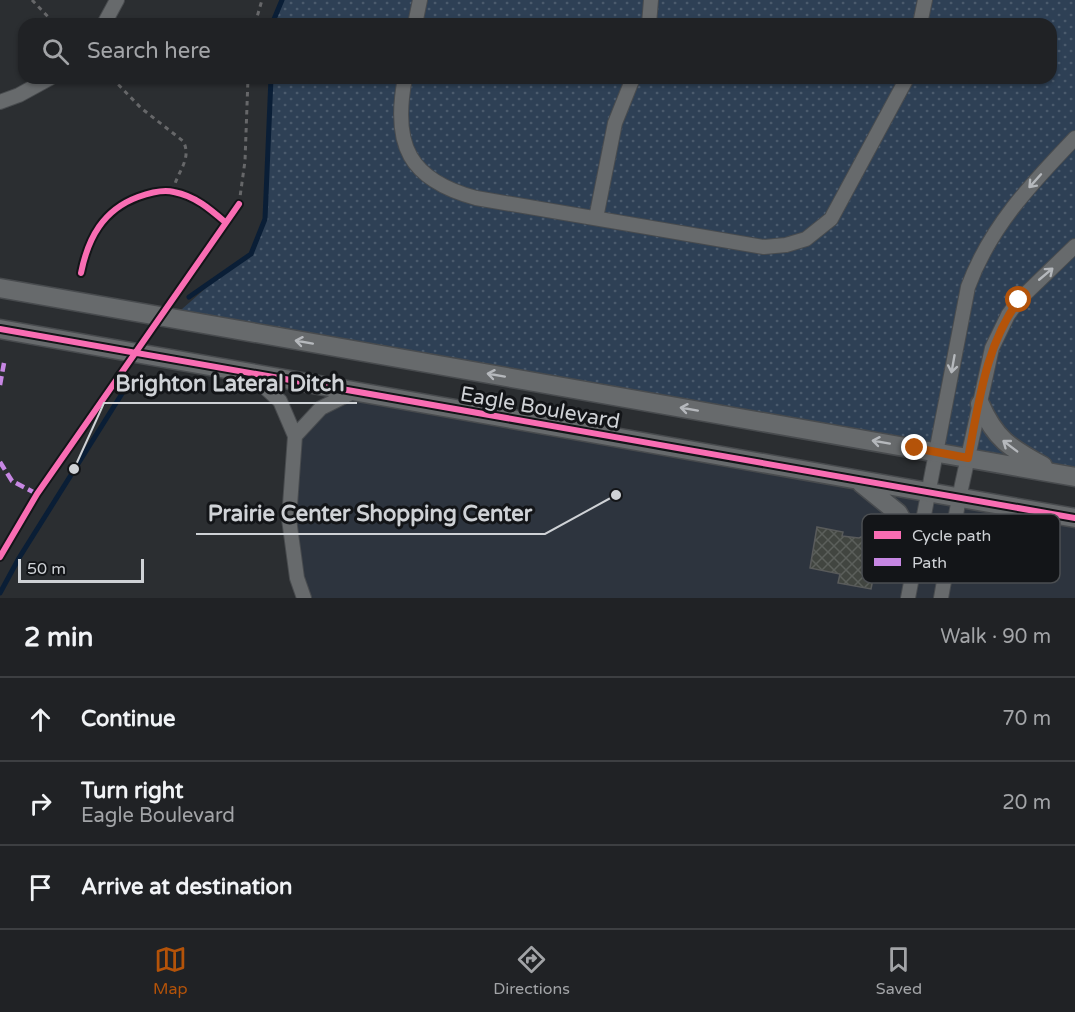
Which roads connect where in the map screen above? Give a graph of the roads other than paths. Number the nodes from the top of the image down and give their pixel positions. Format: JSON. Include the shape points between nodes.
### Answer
{"nodes":[{"id":1,"x":117,"y":0,"type":"edge"},
{"id":2,"x":420,"y":0,"type":"edge"},
{"id":3,"x":651,"y":0,"type":"edge"},
{"id":4,"x":925,"y":0,"type":"edge"},
{"id":5,"x":107,"y":18,"type":"edge"},
{"id":6,"x":417,"y":18,"type":"edge"},
{"id":7,"x":650,"y":18,"type":"edge"},
{"id":8,"x":921,"y":18,"type":"edge"},
{"id":9,"x":39,"y":84,"type":"edge"},
{"id":10,"x":404,"y":84,"type":"edge"},
{"id":11,"x":631,"y":84,"type":"edge"},
{"id":12,"x":904,"y":84,"type":"edge"},
{"id":13,"x":0,"y":102,"type":"edge"},
{"id":14,"x":1075,"y":138,"type":"edge"},
{"id":15,"x":596,"y":218,"type":"junction"},
{"id":16,"x":1075,"y":246,"type":"edge"},
{"id":17,"x":0,"y":288,"type":"edge"},
{"id":18,"x":0,"y":329,"type":"edge"},
{"id":19,"x":249,"y":373,"type":"junction"},
{"id":20,"x":353,"y":392,"type":"junction"},
{"id":21,"x":980,"y":404,"type":"junction"},
{"id":22,"x":294,"y":436,"type":"junction"},
{"id":23,"x":938,"y":453,"type":"junction"},
{"id":24,"x":968,"y":458,"type":"junction"},
{"id":25,"x":1054,"y":473,"type":"junction"},
{"id":26,"x":1075,"y":477,"type":"edge"},
{"id":27,"x":858,"y":480,"type":"junction"},
{"id":28,"x":927,"y":492,"type":"junction"},
{"id":29,"x":959,"y":498,"type":"junction"},
{"id":30,"x":898,"y":514,"type":"edge"},
{"id":31,"x":923,"y":514,"type":"edge"},
{"id":32,"x":956,"y":514,"type":"edge"},
{"id":33,"x":1052,"y":514,"type":"edge"},
{"id":34,"x":1060,"y":515,"type":"edge"},
{"id":35,"x":1075,"y":518,"type":"edge"},
{"id":36,"x":911,"y":583,"type":"edge"},
{"id":37,"x":944,"y":583,"type":"edge"},
{"id":38,"x":304,"y":598,"type":"edge"},
{"id":39,"x":908,"y":598,"type":"edge"},
{"id":40,"x":941,"y":598,"type":"edge"}],
"edges":[{"from":1,"to":5,"type":"street"},
{"from":2,"to":6,"type":"street"},
{"from":3,"to":7,"type":"street"},
{"from":4,"to":8,"type":"street"},
{"from":9,"to":13,"type":"street"},
{"from":10,"to":15,"type":"street","via":[[400,126],[405,149],[434,183],[476,198]]},
{"from":11,"to":15,"type":"street","via":[[615,123]]},
{"from":12,"to":15,"type":"street","via":[[831,219],[806,239],[764,247]]},
{"from":14,"to":23,"type":"street","one_way":true,"via":[[1018,199],[992,236],[975,270],[963,306]]},
{"from":21,"to":16,"type":"street","one_way":true,"via":[[992,348],[1008,315]]},
{"from":23,"to":17,"type":"street","name":"Eagle Boulevard","one_way":true},
{"from":18,"to":19,"type":"street","name":"Eagle Boulevard"},
{"from":19,"to":20,"type":"street","name":"Eagle Boulevard"},
{"from":19,"to":22,"type":"street","via":[[280,401]]},
{"from":20,"to":22,"type":"street","via":[[321,408]]},
{"from":20,"to":27,"type":"street","name":"Eagle Boulevard"},
{"from":21,"to":24,"type":"street"},
{"from":25,"to":21,"type":"street","one_way":true,"via":[[1004,443],[988,423]]},
{"from":22,"to":38,"type":"street","via":[[289,519],[297,578]]},
{"from":23,"to":24,"type":"street","name":"Eagle Boulevard"},
{"from":23,"to":28,"type":"street"},
{"from":24,"to":25,"type":"street","name":"Eagle Boulevard"},
{"from":24,"to":29,"type":"street"},
{"from":25,"to":26,"type":"street","name":"Eagle Boulevard"},
{"from":27,"to":28,"type":"street","name":"Eagle Boulevard"},
{"from":27,"to":30,"type":"street"},
{"from":28,"to":29,"type":"street","name":"Eagle Boulevard"},
{"from":28,"to":31,"type":"street"},
{"from":29,"to":32,"type":"street"},
{"from":29,"to":33,"type":"street","name":"Eagle Boulevard"},
{"from":34,"to":35,"type":"street","name":"Eagle Boulevard"},
{"from":36,"to":39,"type":"street"},
{"from":37,"to":40,"type":"street"}]}
